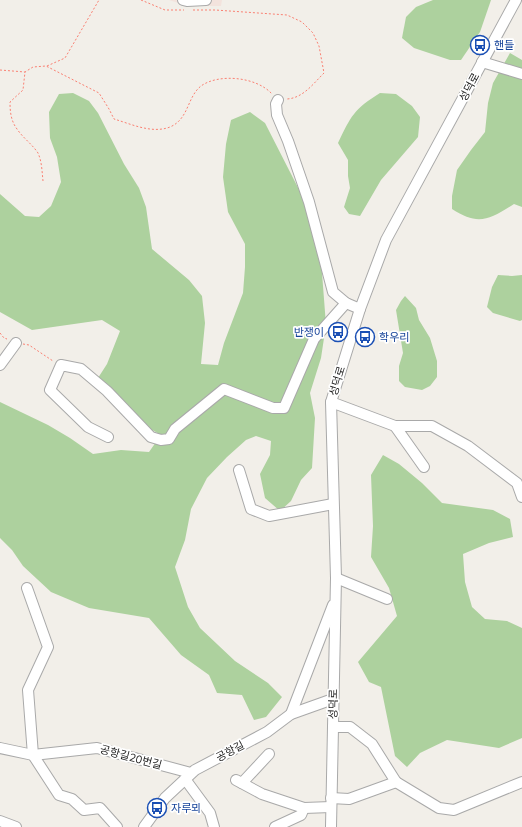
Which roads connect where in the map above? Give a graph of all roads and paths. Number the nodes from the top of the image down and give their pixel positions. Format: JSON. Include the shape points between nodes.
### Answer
{"nodes":[{"id":1,"x":100,"y":0,"type":"edge"},
{"id":2,"x":141,"y":0,"type":"edge"},
{"id":3,"x":206,"y":0,"type":"edge"},
{"id":4,"x":516,"y":0,"type":"edge"},
{"id":5,"x":185,"y":5,"type":"edge"},
{"id":6,"x":193,"y":10,"type":"dead end"},
{"id":7,"x":482,"y":62,"type":"junction"},
{"id":8,"x":46,"y":66,"type":"junction"},
{"id":9,"x":0,"y":70,"type":"edge"},
{"id":10,"x":25,"y":72,"type":"junction"},
{"id":11,"x":522,"y":74,"type":"edge"},
{"id":12,"x":278,"y":100,"type":"junction"},
{"id":13,"x":42,"y":181,"type":"dead end"},
{"id":14,"x":346,"y":303,"type":"junction"},
{"id":15,"x":360,"y":309,"type":"junction"},
{"id":16,"x":0,"y":333,"type":"edge"},
{"id":17,"x":16,"y":343,"type":"junction"},
{"id":18,"x":0,"y":365,"type":"edge"},
{"id":19,"x":60,"y":365,"type":"junction"},
{"id":20,"x":330,"y":402,"type":"junction"},
{"id":21,"x":395,"y":426,"type":"junction"},
{"id":22,"x":108,"y":437,"type":"dead end"},
{"id":23,"x":424,"y":467,"type":"dead end"},
{"id":24,"x":239,"y":470,"type":"dead end"},
{"id":25,"x":519,"y":482,"type":"edge"},
{"id":26,"x":522,"y":497,"type":"edge"},
{"id":27,"x":333,"y":504,"type":"junction"},
{"id":28,"x":336,"y":578,"type":"junction"},
{"id":29,"x":27,"y":588,"type":"dead end"},
{"id":30,"x":336,"y":597,"type":"junction"},
{"id":31,"x":387,"y":599,"type":"dead end"},
{"id":32,"x":333,"y":699,"type":"junction"},
{"id":33,"x":291,"y":714,"type":"junction"},
{"id":34,"x":333,"y":727,"type":"junction"},
{"id":35,"x":0,"y":748,"type":"edge"},
{"id":36,"x":269,"y":754,"type":"dead end"},
{"id":37,"x":33,"y":755,"type":"junction"},
{"id":38,"x":188,"y":776,"type":"junction"},
{"id":39,"x":396,"y":782,"type":"junction"},
{"id":40,"x":522,"y":782,"type":"edge"},
{"id":41,"x":331,"y":803,"type":"junction"},
{"id":42,"x":304,"y":808,"type":"junction"},
{"id":43,"x":0,"y":820,"type":"edge"},
{"id":44,"x":16,"y":827,"type":"edge"},
{"id":45,"x":117,"y":827,"type":"edge"},
{"id":46,"x":144,"y":827,"type":"edge"},
{"id":47,"x":214,"y":827,"type":"edge"},
{"id":48,"x":275,"y":827,"type":"edge"},
{"id":49,"x":331,"y":827,"type":"edge"}],
"edges":[{"from":1,"to":8,"type":"path","via":[[65,58]]},
{"from":2,"to":5,"type":"path","via":[[165,10]]},
{"from":3,"to":5,"type":"street","via":[[187,2]]},
{"from":4,"to":7,"type":"street","name":"성덕로"},
{"from":6,"to":12,"type":"path","via":[[287,15],[302,22],[313,33],[319,46],[324,73],[301,95],[294,99]]},
{"from":7,"to":11,"type":"street"},
{"from":7,"to":15,"type":"street","name":"성덕로","via":[[386,240]]},
{"from":8,"to":10,"type":"path","via":[[34,67]]},
{"from":8,"to":12,"type":"path","via":[[99,93],[114,119],[142,128],[170,127],[179,121],[195,93],[201,86],[212,81],[227,78],[244,79],[268,89]]},
{"from":9,"to":10,"type":"path"},
{"from":10,"to":13,"type":"path","via":[[23,90],[10,102],[11,116],[17,129],[38,155]]},
{"from":12,"to":14,"type":"street","via":[[277,115],[309,202],[333,292]]},
{"from":14,"to":15,"type":"street"},
{"from":14,"to":19,"type":"street","via":[[314,339],[284,408],[273,408],[224,389],[175,429],[169,439],[151,437],[107,390],[81,369]]},
{"from":15,"to":20,"type":"street","name":"성덕로"},
{"from":16,"to":17,"type":"path","via":[[4,338]]},
{"from":17,"to":18,"type":"street"},
{"from":17,"to":19,"type":"path","via":[[29,345]]},
{"from":19,"to":22,"type":"street","via":[[50,390],[88,427]]},
{"from":20,"to":21,"type":"street"},
{"from":20,"to":27,"type":"street","name":"성덕로"},
{"from":21,"to":23,"type":"street"},
{"from":21,"to":25,"type":"street","via":[[432,426],[468,446]]},
{"from":24,"to":27,"type":"street","via":[[251,509],[269,516]]},
{"from":25,"to":26,"type":"street"},
{"from":27,"to":28,"type":"street","name":"성덕로"},
{"from":28,"to":30,"type":"street","name":"성덕로"},
{"from":28,"to":31,"type":"street"},
{"from":29,"to":37,"type":"street","via":[[48,647],[28,690]]},
{"from":30,"to":32,"type":"street","name":"성덕로"},
{"from":30,"to":33,"type":"street"},
{"from":32,"to":33,"type":"street","name":"공항길"},
{"from":32,"to":34,"type":"street","name":"성덕로"},
{"from":33,"to":38,"type":"street","name":"공항길","via":[[267,732],[223,754]]},
{"from":34,"to":39,"type":"street","via":[[350,727],[372,744]]},
{"from":34,"to":41,"type":"street","name":"성덕로"},
{"from":35,"to":37,"type":"street","name":"공항길20번길"},
{"from":36,"to":42,"type":"street","via":[[239,782],[262,794]]},
{"from":37,"to":38,"type":"street","name":"공항길20번길","via":[[97,748]]},
{"from":37,"to":45,"type":"street","via":[[59,795],[72,799],[84,810],[100,808]]},
{"from":38,"to":46,"type":"street","name":"공항길","via":[[165,798]]},
{"from":38,"to":47,"type":"street","via":[[210,813]]},
{"from":39,"to":40,"type":"street","via":[[439,808],[454,810]]},
{"from":39,"to":41,"type":"street"},
{"from":41,"to":42,"type":"street"},
{"from":41,"to":49,"type":"street","name":"성덕로"},
{"from":42,"to":48,"type":"street","via":[[301,815]]},
{"from":43,"to":44,"type":"street"}]}
